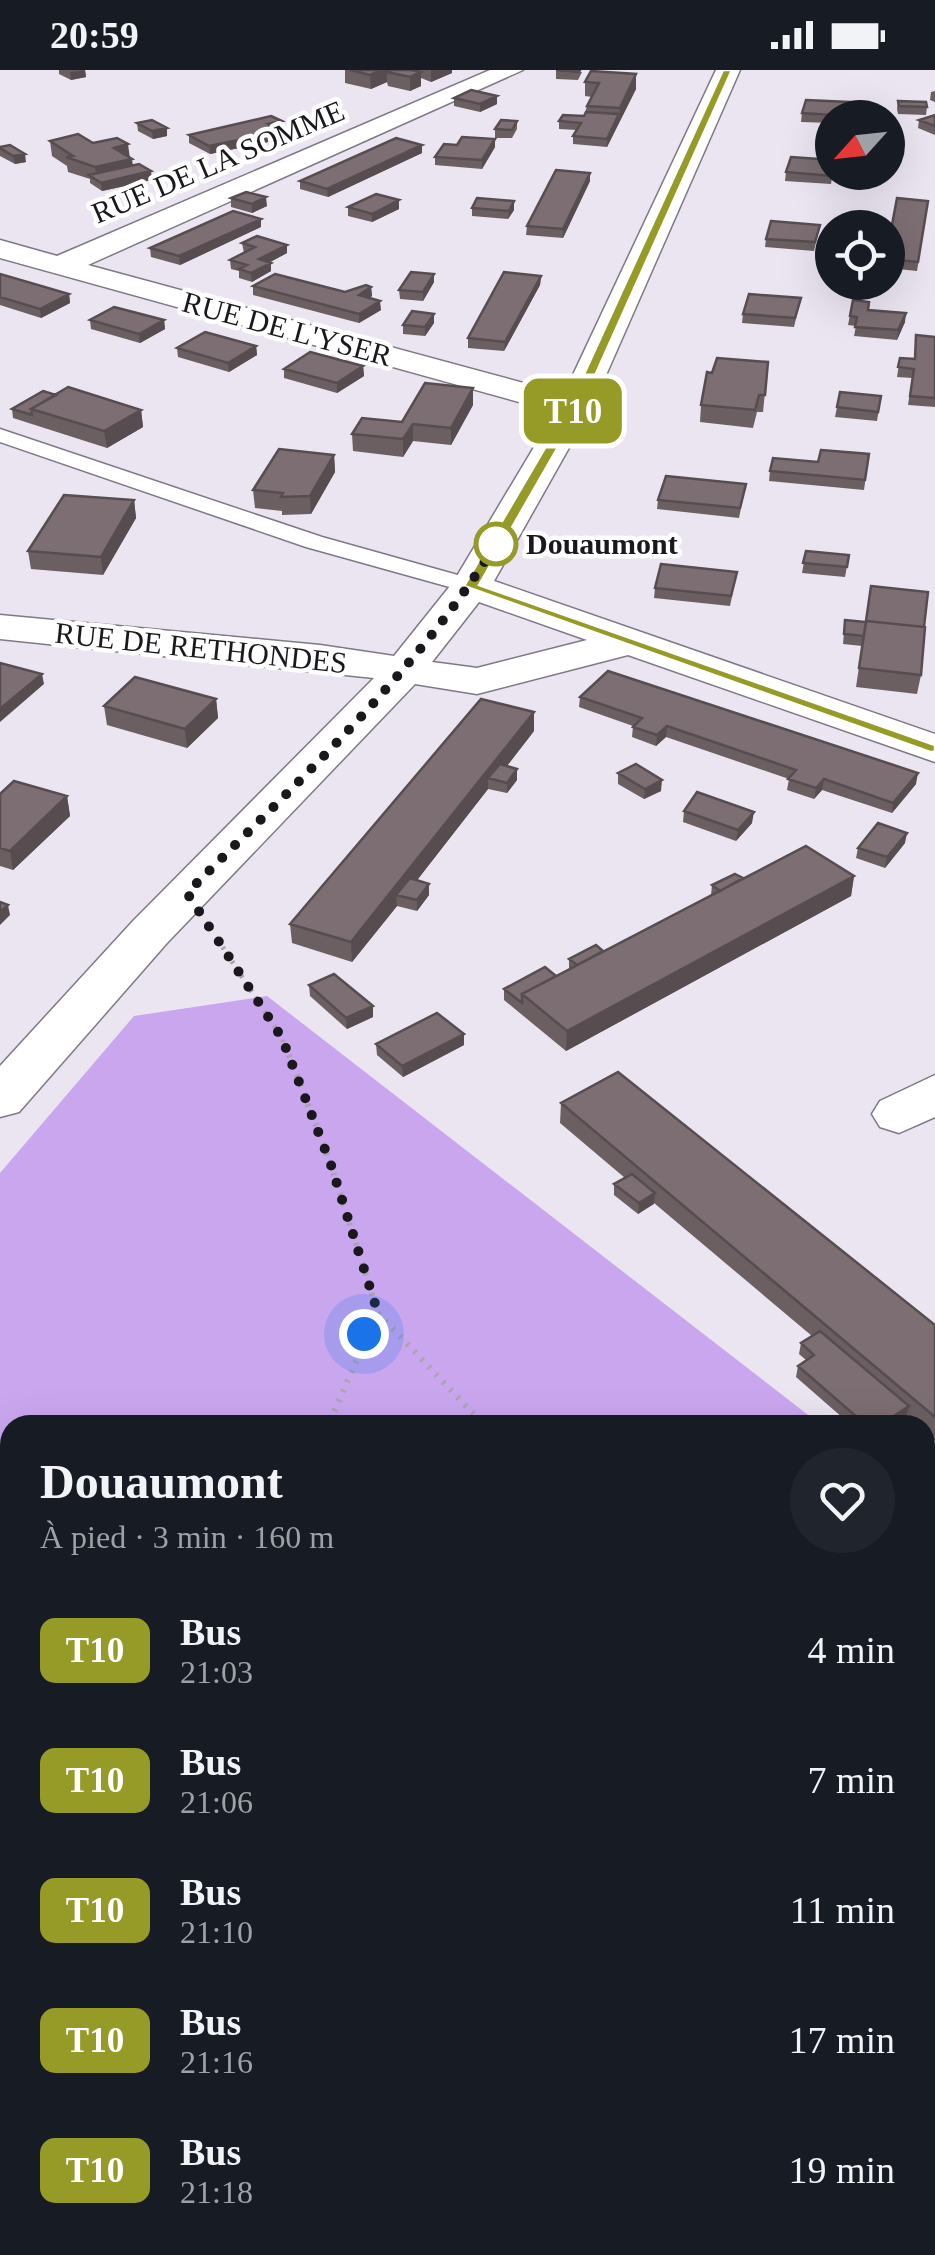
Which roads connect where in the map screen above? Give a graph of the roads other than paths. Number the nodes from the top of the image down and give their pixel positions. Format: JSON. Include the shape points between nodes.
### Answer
{"nodes":[{"id":1,"x":512,"y":70,"type":"edge"},
{"id":2,"x":728,"y":70,"type":"edge"},
{"id":3,"x":0,"y":248,"type":"edge"},
{"id":4,"x":60,"y":266,"type":"junction"},
{"id":5,"x":575,"y":407,"type":"junction"},
{"id":6,"x":0,"y":435,"type":"edge"},
{"id":7,"x":471,"y":586,"type":"junction"},
{"id":8,"x":0,"y":627,"type":"edge"},
{"id":9,"x":626,"y":643,"type":"junction"},
{"id":10,"x":402,"y":673,"type":"junction"},
{"id":11,"x":935,"y":748,"type":"edge"},
{"id":12,"x":0,"y":1099,"type":"edge"}],
"edges":[{"from":1,"to":4,"type":"street","name":"RUE DE LA SOMME"},
{"from":2,"to":5,"type":"street"},
{"from":3,"to":4,"type":"street","name":"RUE DE L'YSER"},
{"from":4,"to":5,"type":"street","name":"RUE DE L'YSER"},
{"from":5,"to":7,"type":"street"},
{"from":6,"to":7,"type":"lane","via":[[314,542]]},
{"from":7,"to":9,"type":"street"},
{"from":7,"to":10,"type":"street"},
{"from":8,"to":10,"type":"street","name":"RUE DE RETHONDES","via":[[320,657]]},
{"from":9,"to":10,"type":"street","name":"RUE DE RETHONDES","via":[[477,681]]},
{"from":9,"to":11,"type":"street"},
{"from":10,"to":12,"type":"street","via":[[187,893]]}]}
